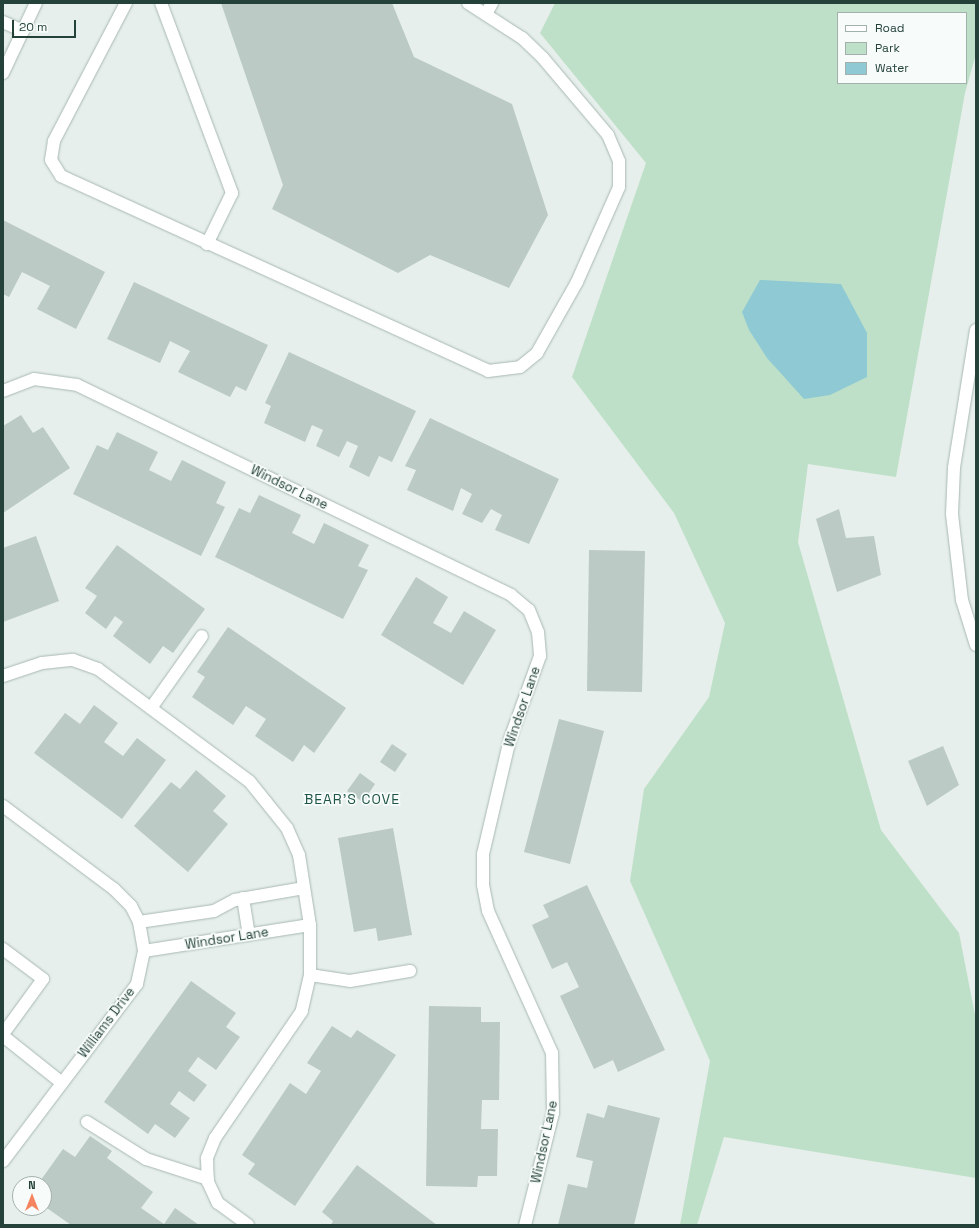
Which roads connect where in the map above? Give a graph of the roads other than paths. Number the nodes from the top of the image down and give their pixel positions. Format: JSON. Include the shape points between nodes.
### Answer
{"nodes":[{"id":1,"x":36,"y":3,"type":"edge"},
{"id":2,"x":126,"y":3,"type":"edge"},
{"id":3,"x":161,"y":3,"type":"edge"},
{"id":4,"x":468,"y":3,"type":"edge"},
{"id":5,"x":492,"y":3,"type":"edge"},
{"id":6,"x":486,"y":14,"type":"junction"},
{"id":7,"x":3,"y":22,"type":"edge"},
{"id":8,"x":23,"y":31,"type":"junction"},
{"id":9,"x":3,"y":73,"type":"edge"},
{"id":10,"x":207,"y":244,"type":"junction"},
{"id":11,"x":976,"y":330,"type":"edge"},
{"id":12,"x":973,"y":369,"type":"edge"},
{"id":13,"x":3,"y":391,"type":"edge"},
{"id":14,"x":202,"y":636,"type":"dead end"},
{"id":15,"x":976,"y":644,"type":"edge"},
{"id":16,"x":3,"y":676,"type":"edge"},
{"id":17,"x":151,"y":708,"type":"junction"},
{"id":18,"x":3,"y":806,"type":"edge"},
{"id":19,"x":304,"y":888,"type":"junction"},
{"id":20,"x":243,"y":898,"type":"junction"},
{"id":21,"x":139,"y":922,"type":"junction"},
{"id":22,"x":310,"y":926,"type":"junction"},
{"id":23,"x":249,"y":935,"type":"junction"},
{"id":24,"x":3,"y":949,"type":"edge"},
{"id":25,"x":144,"y":952,"type":"junction"},
{"id":26,"x":410,"y":971,"type":"dead end"},
{"id":27,"x":310,"y":975,"type":"junction"},
{"id":28,"x":3,"y":1035,"type":"edge"},
{"id":29,"x":62,"y":1083,"type":"junction"},
{"id":30,"x":87,"y":1122,"type":"dead end"},
{"id":31,"x":3,"y":1161,"type":"edge"},
{"id":32,"x":208,"y":1179,"type":"junction"},
{"id":33,"x":248,"y":1225,"type":"edge"},
{"id":34,"x":525,"y":1225,"type":"edge"}],
"edges":[{"from":1,"to":8,"type":"street"},
{"from":2,"to":10,"type":"street","via":[[54,141],[51,160],[61,176],[69,181]]},
{"from":3,"to":10,"type":"street","via":[[232,193]]},
{"from":4,"to":6,"type":"street"},
{"from":5,"to":6,"type":"street"},
{"from":6,"to":10,"type":"street","via":[[522,38],[543,58],[608,135],[619,161],[619,187],[577,282],[531,358],[520,367],[496,370],[471,365]]},
{"from":7,"to":8,"type":"street"},
{"from":8,"to":9,"type":"street"},
{"from":11,"to":12,"type":"street"},
{"from":12,"to":15,"type":"street","via":[[954,468],[952,514],[962,600]]},
{"from":13,"to":34,"type":"street","name":"Windsor Lane","via":[[34,379],[77,385],[512,595],[529,610],[538,632],[540,656],[510,739],[484,854],[483,885],[488,911],[552,1053],[553,1113]]},
{"from":14,"to":17,"type":"street"},
{"from":16,"to":17,"type":"street","via":[[42,663],[73,660],[98,668]]},
{"from":17,"to":19,"type":"street","via":[[250,782],[271,806],[299,855]]},
{"from":18,"to":21,"type":"street","name":"Williams Drive","via":[[114,889],[131,906]]},
{"from":19,"to":20,"type":"street"},
{"from":19,"to":22,"type":"street"},
{"from":20,"to":21,"type":"street","via":[[214,910]]},
{"from":20,"to":23,"type":"street"},
{"from":21,"to":25,"type":"street","name":"Williams Drive"},
{"from":22,"to":23,"type":"street","name":"Windsor Lane"},
{"from":22,"to":27,"type":"street"},
{"from":23,"to":25,"type":"street","name":"Windsor Lane"},
{"from":24,"to":28,"type":"street","via":[[43,979]]},
{"from":25,"to":29,"type":"street","name":"Williams Drive","via":[[136,984]]},
{"from":26,"to":27,"type":"street","via":[[350,981]]},
{"from":27,"to":32,"type":"street","via":[[302,1011],[215,1138],[207,1158]]},
{"from":28,"to":29,"type":"street"},
{"from":29,"to":31,"type":"street","name":"Williams Drive"},
{"from":30,"to":32,"type":"street","via":[[146,1159]]},
{"from":32,"to":33,"type":"street","via":[[218,1203]]}]}
